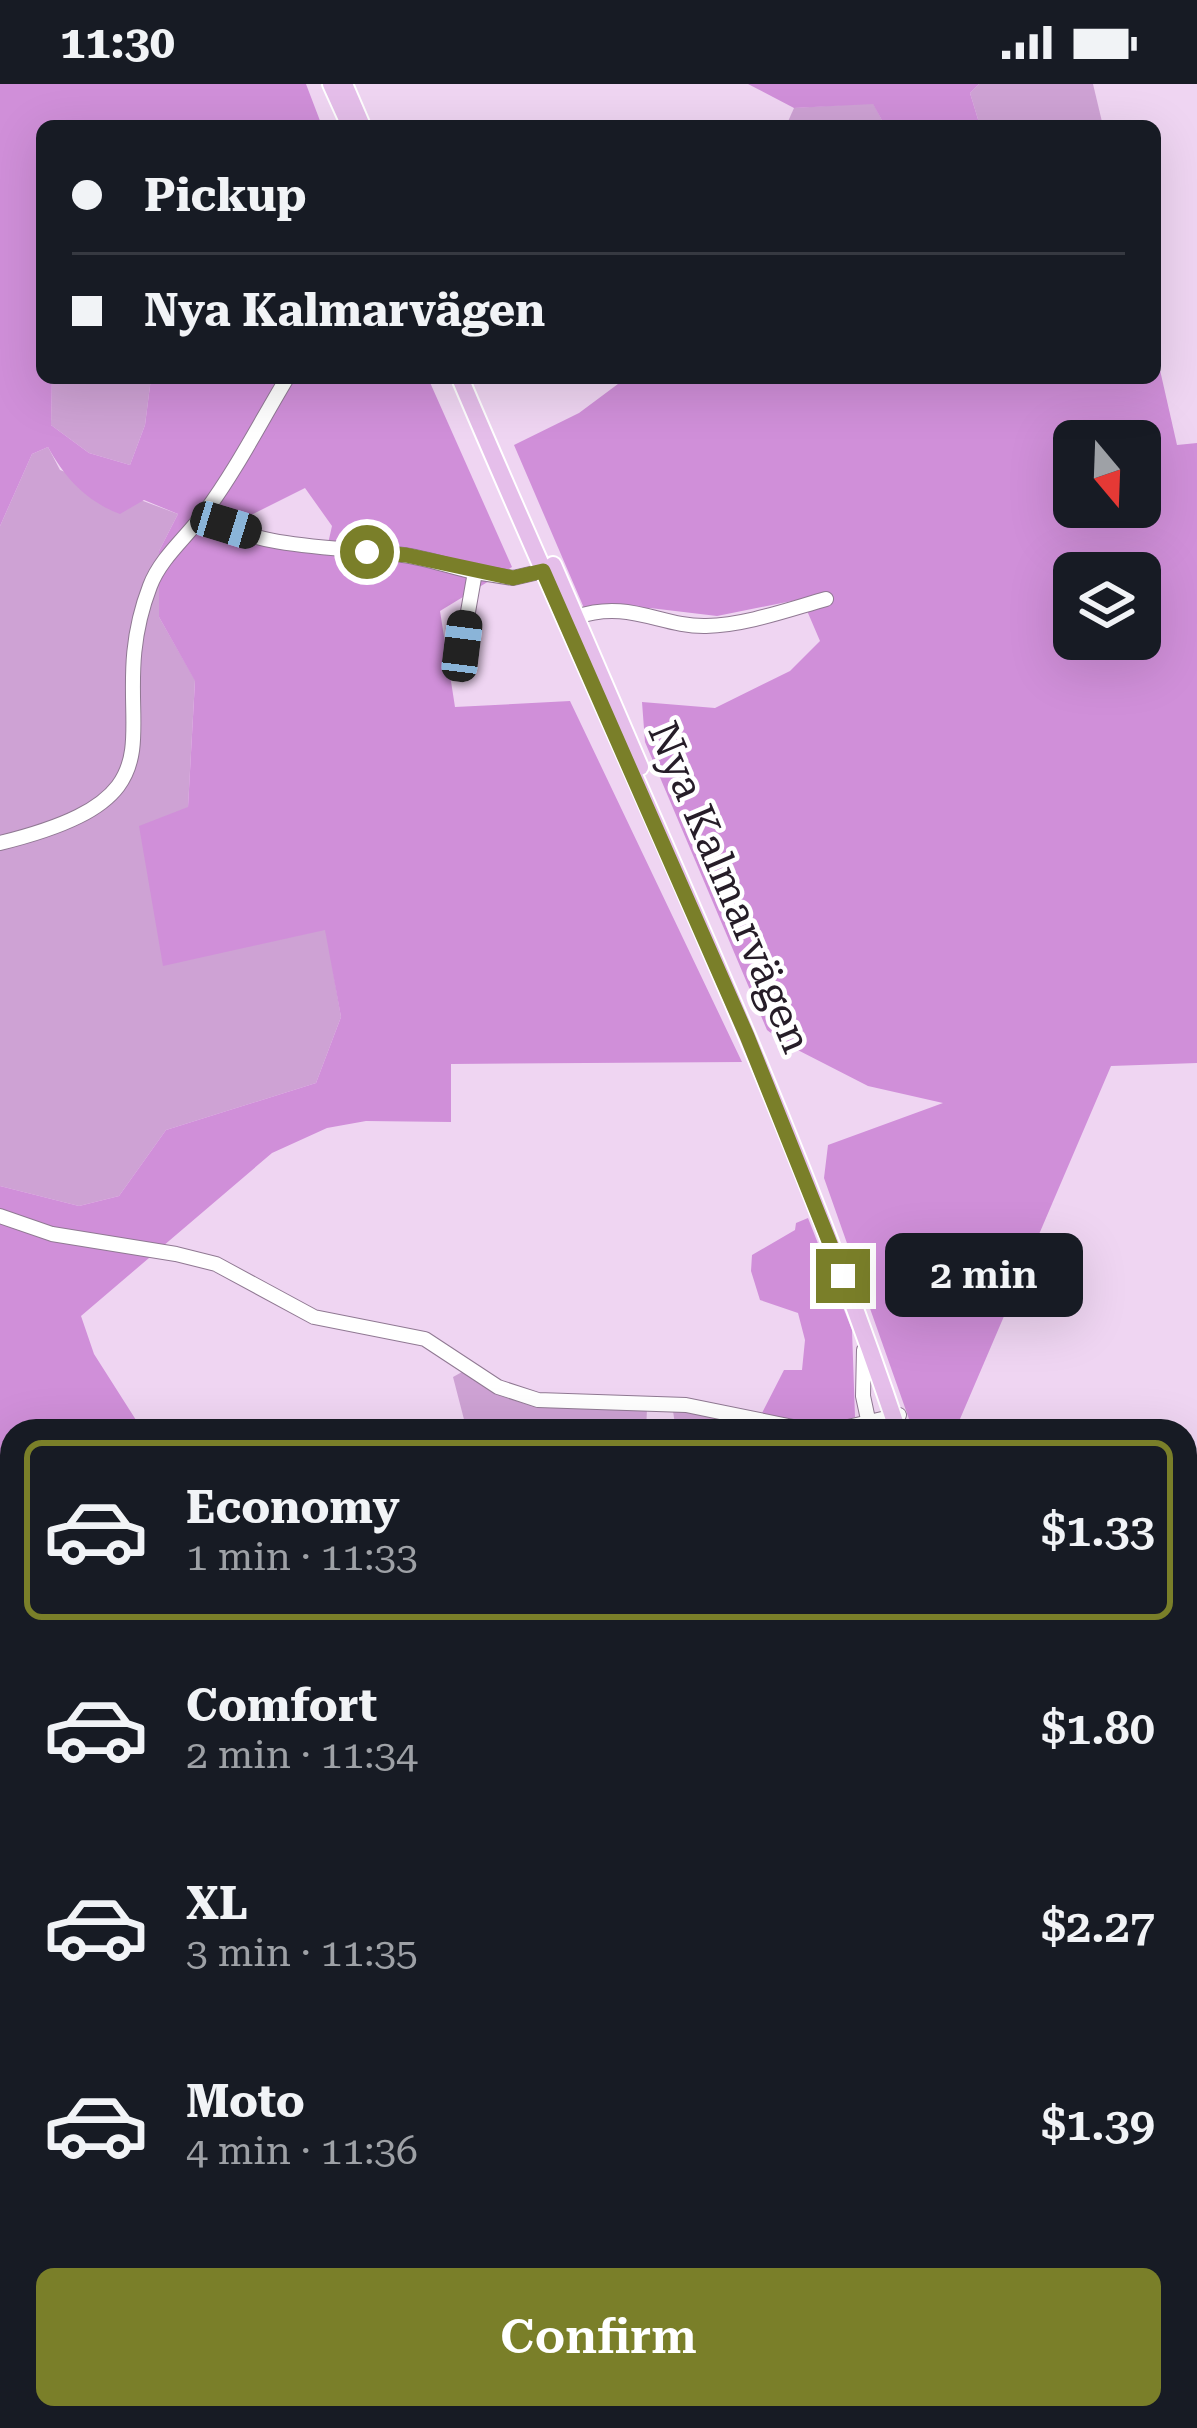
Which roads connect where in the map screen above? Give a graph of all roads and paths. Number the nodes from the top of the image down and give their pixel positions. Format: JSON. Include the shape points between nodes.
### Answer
{"nodes":[{"id":1,"x":332,"y":84,"type":"edge"},
{"id":2,"x":344,"y":84,"type":"edge"},
{"id":3,"x":347,"y":120,"type":"edge"},
{"id":4,"x":359,"y":120,"type":"edge"},
{"id":5,"x":283,"y":384,"type":"edge"},
{"id":6,"x":463,"y":384,"type":"edge"},
{"id":7,"x":474,"y":384,"type":"edge"},
{"id":8,"x":204,"y":514,"type":"junction"},
{"id":9,"x":543,"y":571,"type":"junction"},
{"id":10,"x":475,"y":572,"type":"junction"},
{"id":11,"x":826,"y":599,"type":"dead end"},
{"id":12,"x":575,"y":617,"type":"junction"},
{"id":13,"x":462,"y":646,"type":"dead end"},
{"id":14,"x":0,"y":843,"type":"edge"},
{"id":15,"x":0,"y":1216,"type":"edge"},
{"id":16,"x":860,"y":1321,"type":"junction"},
{"id":17,"x":752,"y":1419,"type":"edge"},
{"id":18,"x":868,"y":1419,"type":"edge"},
{"id":19,"x":896,"y":1419,"type":"edge"},
{"id":20,"x":896,"y":1419,"type":"edge"}],
"edges":[{"from":1,"to":3,"type":"main road"},
{"from":2,"to":4,"type":"main road"},
{"from":5,"to":8,"type":"street"},
{"from":6,"to":9,"type":"main road","name":"Nya Kalmarvägen"},
{"from":7,"to":12,"type":"main road","name":"Nya Kalmarvägen"},
{"from":8,"to":10,"type":"street","via":[[284,543],[406,555]]},
{"from":8,"to":14,"type":"street","via":[[149,588],[133,652],[128,776],[83,816]]},
{"from":9,"to":10,"type":"street","via":[[513,578]]},
{"from":9,"to":16,"type":"main road","name":"Nya Kalmarvägen","via":[[747,1036]]},
{"from":10,"to":13,"type":"street"},
{"from":11,"to":12,"type":"street","via":[[699,627],[642,612]]},
{"from":12,"to":19,"type":"main road","name":"Nya Kalmarvägen","via":[[825,1210]]},
{"from":15,"to":17,"type":"street","via":[[52,1234],[216,1264],[299,1312],[424,1340],[522,1396],[686,1406]]},
{"from":16,"to":18,"type":"street"},
{"from":16,"to":20,"type":"main road","name":"Nya Kalmarvägen"}]}
